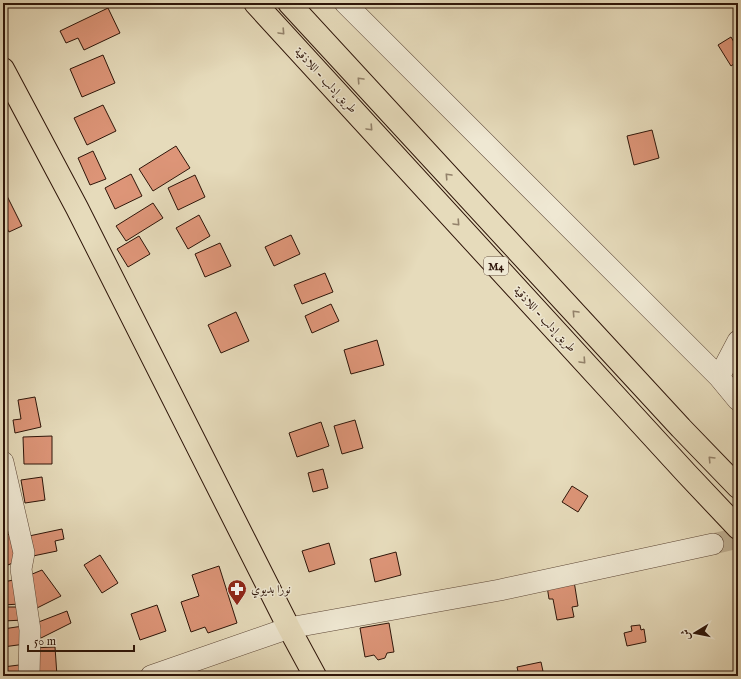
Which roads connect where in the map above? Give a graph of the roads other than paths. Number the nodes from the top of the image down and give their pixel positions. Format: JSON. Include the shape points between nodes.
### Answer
{"nodes":[{"id":1,"x":255,"y":3,"type":"edge"},
{"id":2,"x":289,"y":3,"type":"edge"},
{"id":3,"x":345,"y":3,"type":"edge"},
{"id":4,"x":3,"y":70,"type":"edge"},
{"id":5,"x":738,"y":341,"type":"edge"},
{"id":6,"x":719,"y":377,"type":"junction"},
{"id":7,"x":738,"y":400,"type":"edge"},
{"id":8,"x":3,"y":462,"type":"edge"},
{"id":9,"x":738,"y":487,"type":"edge"},
{"id":10,"x":738,"y":528,"type":"edge"},
{"id":11,"x":713,"y":544,"type":"tunnel mouth"},
{"id":12,"x":289,"y":628,"type":"junction"},
{"id":13,"x":29,"y":676,"type":"edge"},
{"id":14,"x":151,"y":676,"type":"edge"},
{"id":15,"x":315,"y":676,"type":"edge"}],
"edges":[{"from":1,"to":10,"type":"main road","name":"طريق إدلب - اللاذقية","number":"M4","one_way":true},
{"from":9,"to":2,"type":"main road","name":"طريق إدلب - اللاذقية","number":"M4","one_way":true},
{"from":3,"to":6,"type":"street"},
{"from":4,"to":12,"type":"main road","via":[[77,208]]},
{"from":5,"to":6,"type":"street"},
{"from":6,"to":7,"type":"street"},
{"from":8,"to":13,"type":"street","via":[[24,553],[21,569],[30,630]]},
{"from":11,"to":12,"type":"street","via":[[500,590]]},
{"from":12,"to":14,"type":"street"},
{"from":12,"to":15,"type":"main road"}]}
